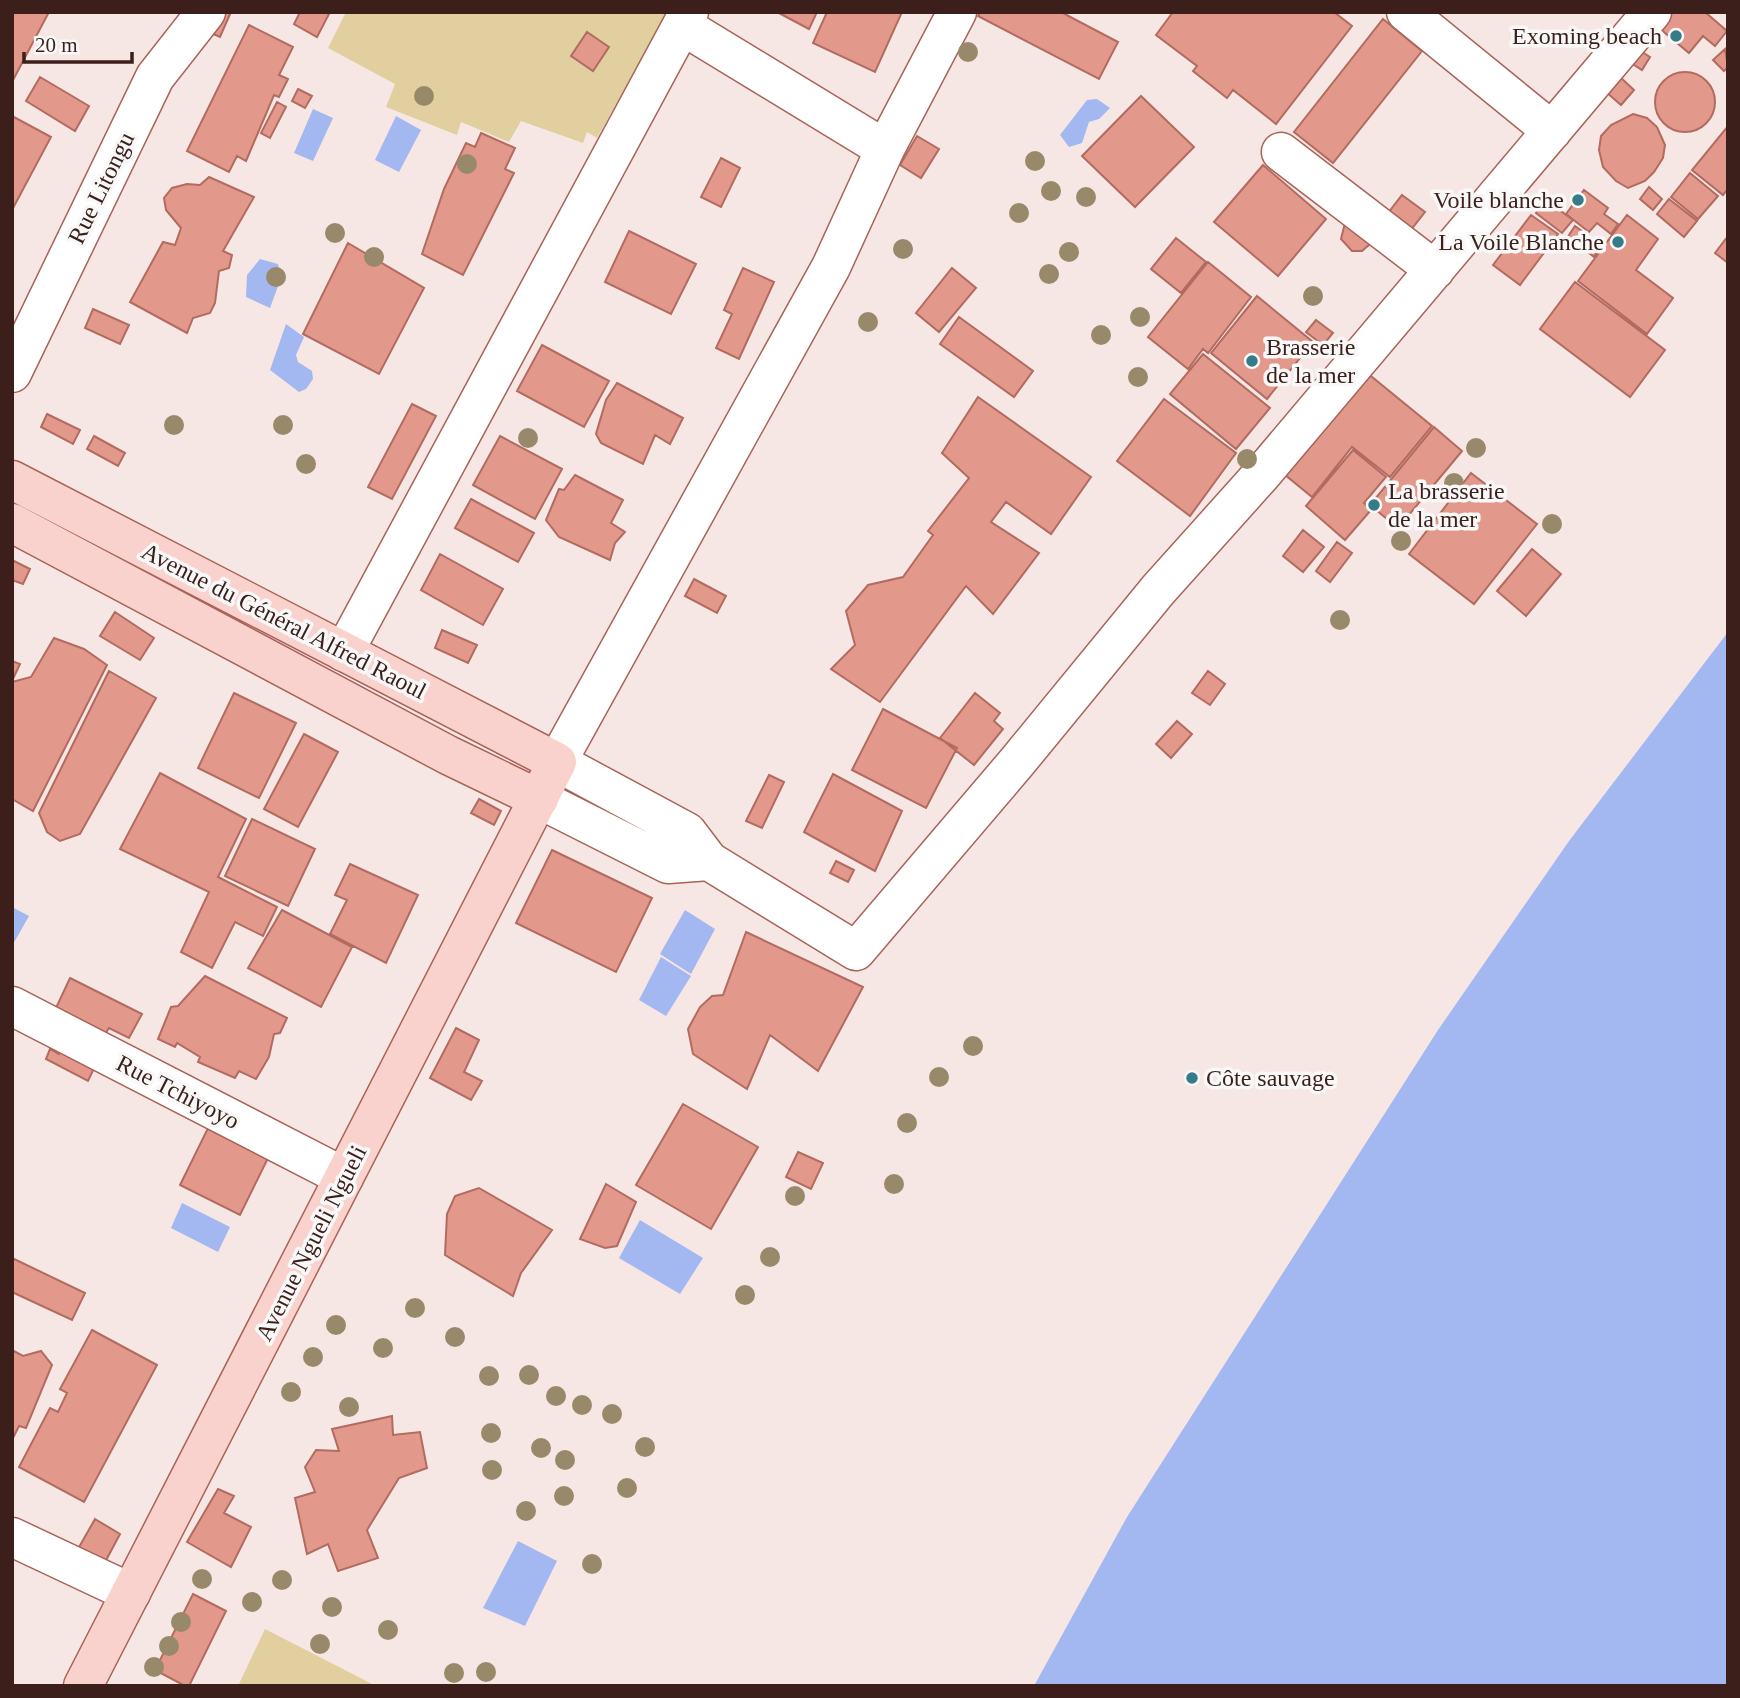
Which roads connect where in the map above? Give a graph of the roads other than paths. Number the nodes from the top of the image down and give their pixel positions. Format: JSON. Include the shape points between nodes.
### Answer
{"nodes":[{"id":1,"x":206,"y":12,"type":"edge"},
{"id":2,"x":957,"y":12,"type":"edge"},
{"id":3,"x":1406,"y":12,"type":"edge"},
{"id":4,"x":1652,"y":12,"type":"edge"},
{"id":5,"x":686,"y":19,"type":"edge"},
{"id":6,"x":1552,"y":131,"type":"junction"},
{"id":7,"x":885,"y":149,"type":"junction"},
{"id":8,"x":1281,"y":152,"type":"dead end"},
{"id":9,"x":1435,"y":270,"type":"junction"},
{"id":10,"x":12,"y":373,"type":"edge"},
{"id":11,"x":12,"y":480,"type":"edge"},
{"id":12,"x":12,"y":523,"type":"edge"},
{"id":13,"x":344,"y":652,"type":"junction"},
{"id":14,"x":557,"y":762,"type":"junction"},
{"id":15,"x":539,"y":799,"type":"junction"},
{"id":16,"x":709,"y":862,"type":"junction"},
{"id":17,"x":12,"y":1006,"type":"edge"},
{"id":18,"x":344,"y":1177,"type":"junction"},
{"id":19,"x":12,"y":1537,"type":"edge"},
{"id":20,"x":131,"y":1593,"type":"junction"},
{"id":21,"x":83,"y":1686,"type":"edge"}],
"edges":[{"from":1,"to":10,"type":"street","name":"Rue Litongu","via":[[155,77]]},
{"from":2,"to":7,"type":"street"},
{"from":3,"to":6,"type":"street"},
{"from":4,"to":6,"type":"street"},
{"from":5,"to":7,"type":"street"},
{"from":5,"to":13,"type":"street"},
{"from":6,"to":9,"type":"street"},
{"from":7,"to":14,"type":"street","via":[[831,267]]},
{"from":8,"to":9,"type":"street"},
{"from":9,"to":16,"type":"street","via":[[1158,590],[856,951]]},
{"from":11,"to":13,"type":"street","name":"Avenue du Général Alfred Raoul"},
{"from":12,"to":15,"type":"street","name":"Avenue du Général Alfred Raoul"},
{"from":13,"to":14,"type":"street","name":"Avenue du Général Alfred Raoul"},
{"from":14,"to":15,"type":"street","name":"Avenue Ngueli Ngueli"},
{"from":14,"to":16,"type":"street","via":[[687,832]]},
{"from":15,"to":16,"type":"street","via":[[668,863]]},
{"from":15,"to":18,"type":"street","name":"Avenue Ngueli Ngueli"},
{"from":17,"to":18,"type":"street","name":"Rue Tchiyoyo"},
{"from":18,"to":20,"type":"street","name":"Avenue Ngueli Ngueli"},
{"from":19,"to":20,"type":"street"},
{"from":20,"to":21,"type":"street","name":"Avenue Ngueli Ngueli"}]}
